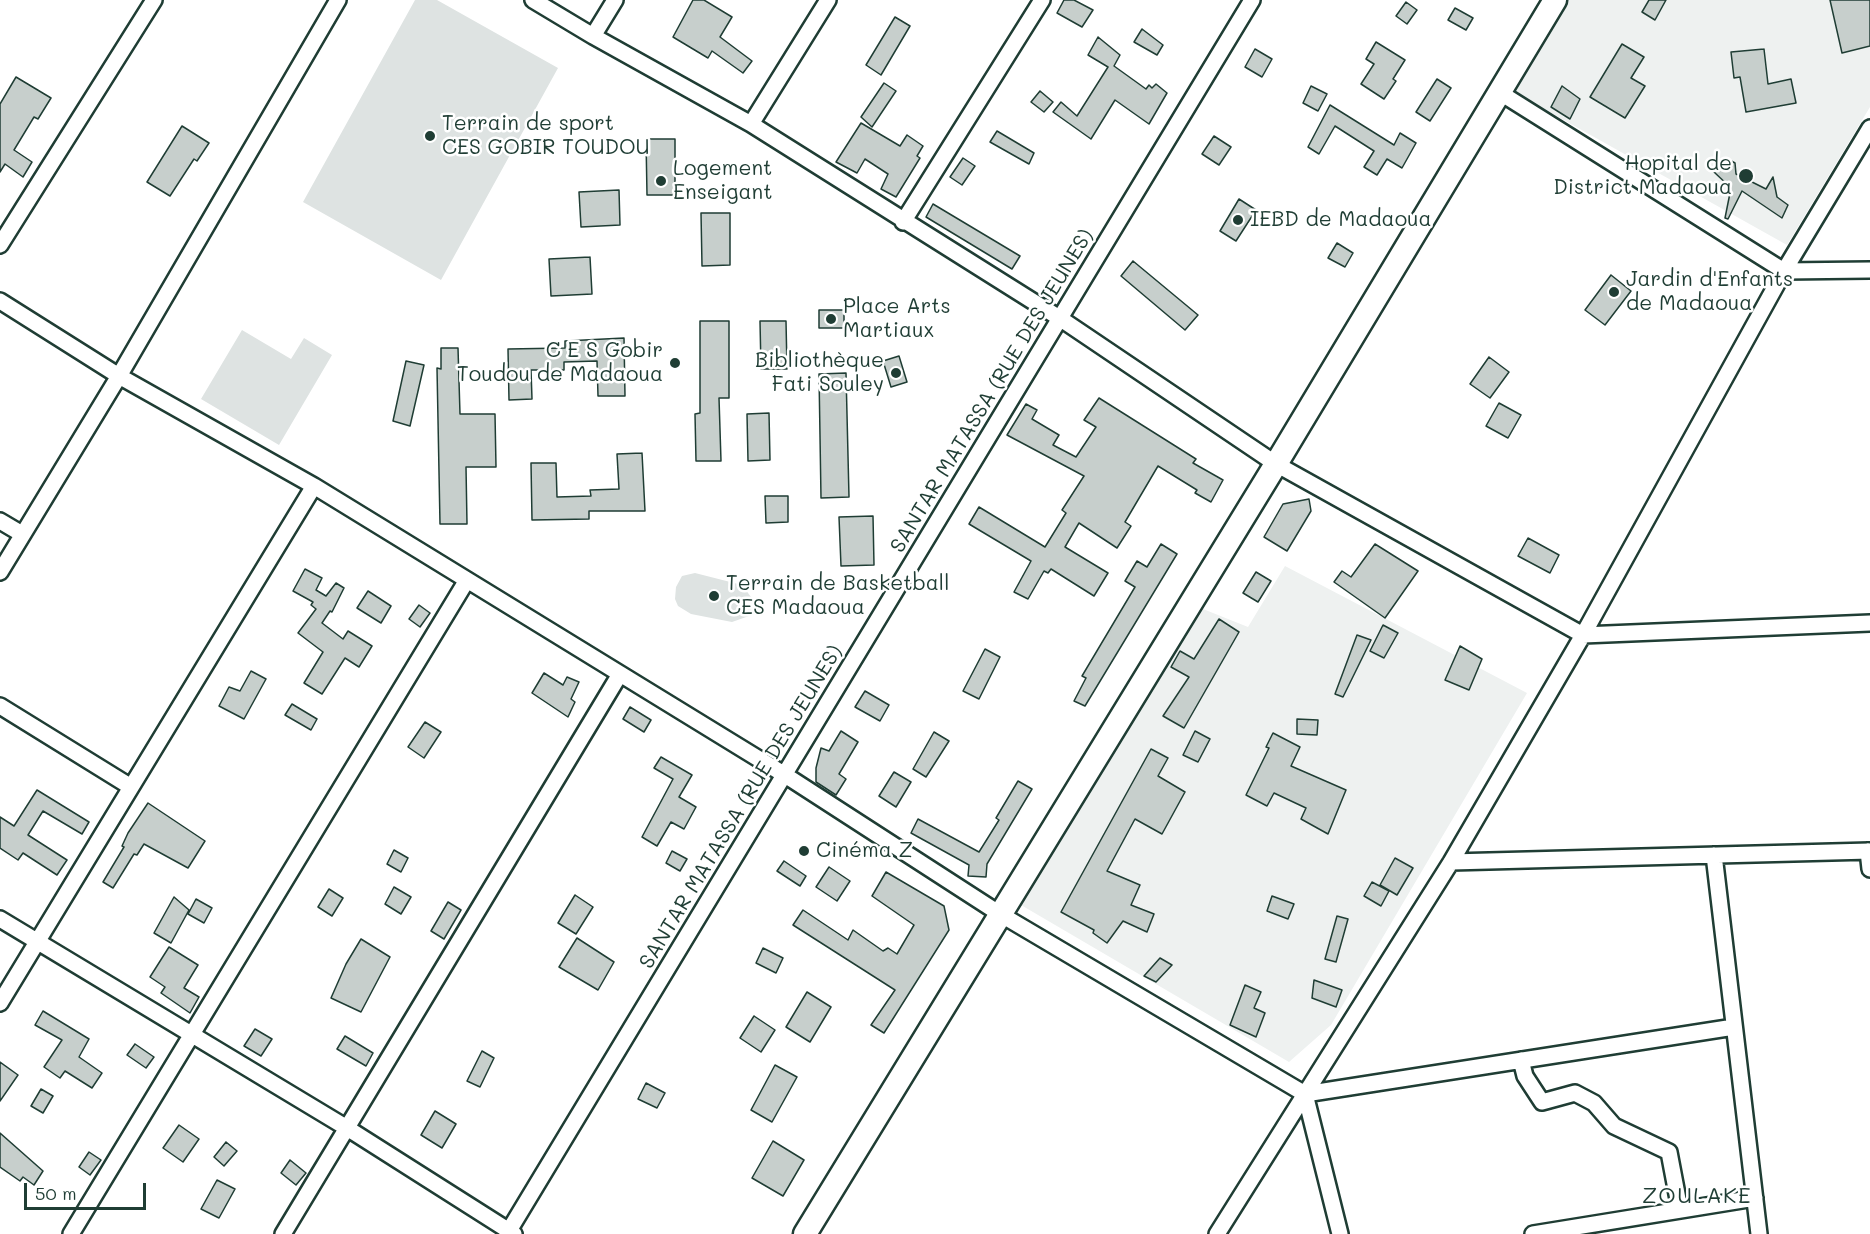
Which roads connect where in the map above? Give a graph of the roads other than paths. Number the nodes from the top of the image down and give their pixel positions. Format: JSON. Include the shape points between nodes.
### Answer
{"nodes":[{"id":1,"x":154,"y":0,"type":"edge"},
{"id":2,"x":338,"y":0,"type":"edge"},
{"id":3,"x":533,"y":0,"type":"edge"},
{"id":4,"x":615,"y":0,"type":"edge"},
{"id":5,"x":828,"y":0,"type":"edge"},
{"id":6,"x":1042,"y":0,"type":"edge"},
{"id":7,"x":1252,"y":0,"type":"edge"},
{"id":8,"x":1552,"y":1,"type":"edge"},
{"id":9,"x":593,"y":36,"type":"junction"},
{"id":10,"x":1499,"y":93,"type":"junction"},
{"id":11,"x":751,"y":124,"type":"junction"},
{"id":12,"x":1870,"y":128,"type":"edge"},
{"id":13,"x":903,"y":222,"type":"junction"},
{"id":14,"x":0,"y":245,"type":"edge"},
{"id":15,"x":1870,"y":270,"type":"edge"},
{"id":16,"x":1784,"y":272,"type":"junction"},
{"id":17,"x":0,"y":301,"type":"edge"},
{"id":18,"x":1061,"y":319,"type":"junction"},
{"id":19,"x":119,"y":376,"type":"junction"},
{"id":20,"x":1276,"y":464,"type":"junction"},
{"id":21,"x":314,"y":486,"type":"junction"},
{"id":22,"x":0,"y":521,"type":"edge"},
{"id":23,"x":22,"y":534,"type":"junction"},
{"id":24,"x":0,"y":572,"type":"edge"},
{"id":25,"x":467,"y":580,"type":"junction"},
{"id":26,"x":1870,"y":623,"type":"edge"},
{"id":27,"x":1583,"y":635,"type":"junction"},
{"id":28,"x":620,"y":674,"type":"junction"},
{"id":29,"x":0,"y":706,"type":"edge"},
{"id":30,"x":785,"y":775,"type":"junction"},
{"id":31,"x":131,"y":787,"type":"junction"},
{"id":32,"x":1869,"y":851,"type":"edge"},
{"id":33,"x":1714,"y":855,"type":"junction"},
{"id":34,"x":1451,"y":862,"type":"junction"},
{"id":35,"x":1870,"y":868,"type":"edge"},
{"id":36,"x":1000,"y":914,"type":"junction"},
{"id":37,"x":0,"y":919,"type":"edge"},
{"id":38,"x":38,"y":940,"type":"junction"},
{"id":39,"x":0,"y":1003,"type":"edge"},
{"id":40,"x":1734,"y":1027,"type":"junction"},
{"id":41,"x":192,"y":1034,"type":"junction"},
{"id":42,"x":1521,"y":1060,"type":"junction"},
{"id":43,"x":1305,"y":1094,"type":"junction"},
{"id":44,"x":347,"y":1128,"type":"junction"},
{"id":45,"x":1755,"y":1198,"type":"junction"},
{"id":46,"x":1680,"y":1210,"type":"junction"},
{"id":47,"x":510,"y":1233,"type":"edge"},
{"id":48,"x":71,"y":1234,"type":"edge"},
{"id":49,"x":283,"y":1234,"type":"edge"},
{"id":50,"x":805,"y":1234,"type":"edge"},
{"id":51,"x":1217,"y":1234,"type":"edge"},
{"id":52,"x":1340,"y":1234,"type":"edge"},
{"id":53,"x":1533,"y":1234,"type":"edge"},
{"id":54,"x":1759,"y":1234,"type":"edge"}],
"edges":[{"from":1,"to":14,"type":"street"},
{"from":2,"to":19,"type":"street"},
{"from":3,"to":9,"type":"street"},
{"from":4,"to":9,"type":"street"},
{"from":5,"to":11,"type":"street"},
{"from":6,"to":13,"type":"street"},
{"from":7,"to":18,"type":"street","name":"SANTAR MATASSA (RUE DES JEUNES)"},
{"from":8,"to":10,"type":"highway"},
{"from":9,"to":11,"type":"street"},
{"from":10,"to":16,"type":"street"},
{"from":10,"to":20,"type":"highway"},
{"from":11,"to":13,"type":"street"},
{"from":12,"to":16,"type":"street"},
{"from":13,"to":18,"type":"street"},
{"from":15,"to":16,"type":"street"},
{"from":16,"to":27,"type":"street"},
{"from":17,"to":19,"type":"street"},
{"from":18,"to":20,"type":"street"},
{"from":18,"to":30,"type":"street","name":"SANTAR MATASSA (RUE DES JEUNES)"},
{"from":19,"to":21,"type":"street"},
{"from":19,"to":23,"type":"street"},
{"from":20,"to":27,"type":"street"},
{"from":20,"to":36,"type":"highway"},
{"from":21,"to":25,"type":"street"},
{"from":21,"to":31,"type":"street"},
{"from":22,"to":23,"type":"street"},
{"from":23,"to":24,"type":"street"},
{"from":25,"to":28,"type":"street"},
{"from":25,"to":41,"type":"street"},
{"from":26,"to":27,"type":"street"},
{"from":27,"to":34,"type":"street"},
{"from":28,"to":30,"type":"street"},
{"from":28,"to":44,"type":"street"},
{"from":29,"to":31,"type":"street"},
{"from":30,"to":36,"type":"street"},
{"from":30,"to":47,"type":"street","name":"SANTAR MATASSA (RUE DES JEUNES)"},
{"from":31,"to":38,"type":"street"},
{"from":32,"to":33,"type":"street"},
{"from":32,"to":35,"type":"street"},
{"from":33,"to":34,"type":"street"},
{"from":33,"to":40,"type":"street"},
{"from":34,"to":43,"type":"street"},
{"from":36,"to":43,"type":"street"},
{"from":36,"to":50,"type":"highway"},
{"from":37,"to":38,"type":"street"},
{"from":38,"to":39,"type":"street"},
{"from":38,"to":41,"type":"street"},
{"from":40,"to":42,"type":"street"},
{"from":40,"to":45,"type":"street"},
{"from":41,"to":44,"type":"street"},
{"from":41,"to":48,"type":"street"},
{"from":42,"to":43,"type":"street"},
{"from":42,"to":46,"type":"street","via":[[1525,1076],[1542,1102],[1575,1093],[1594,1103],[1614,1126],[1669,1152]]},
{"from":43,"to":51,"type":"street"},
{"from":43,"to":52,"type":"street"},
{"from":44,"to":47,"type":"street"},
{"from":44,"to":49,"type":"street"},
{"from":45,"to":46,"type":"street"},
{"from":45,"to":54,"type":"street"},
{"from":46,"to":53,"type":"street"}]}
